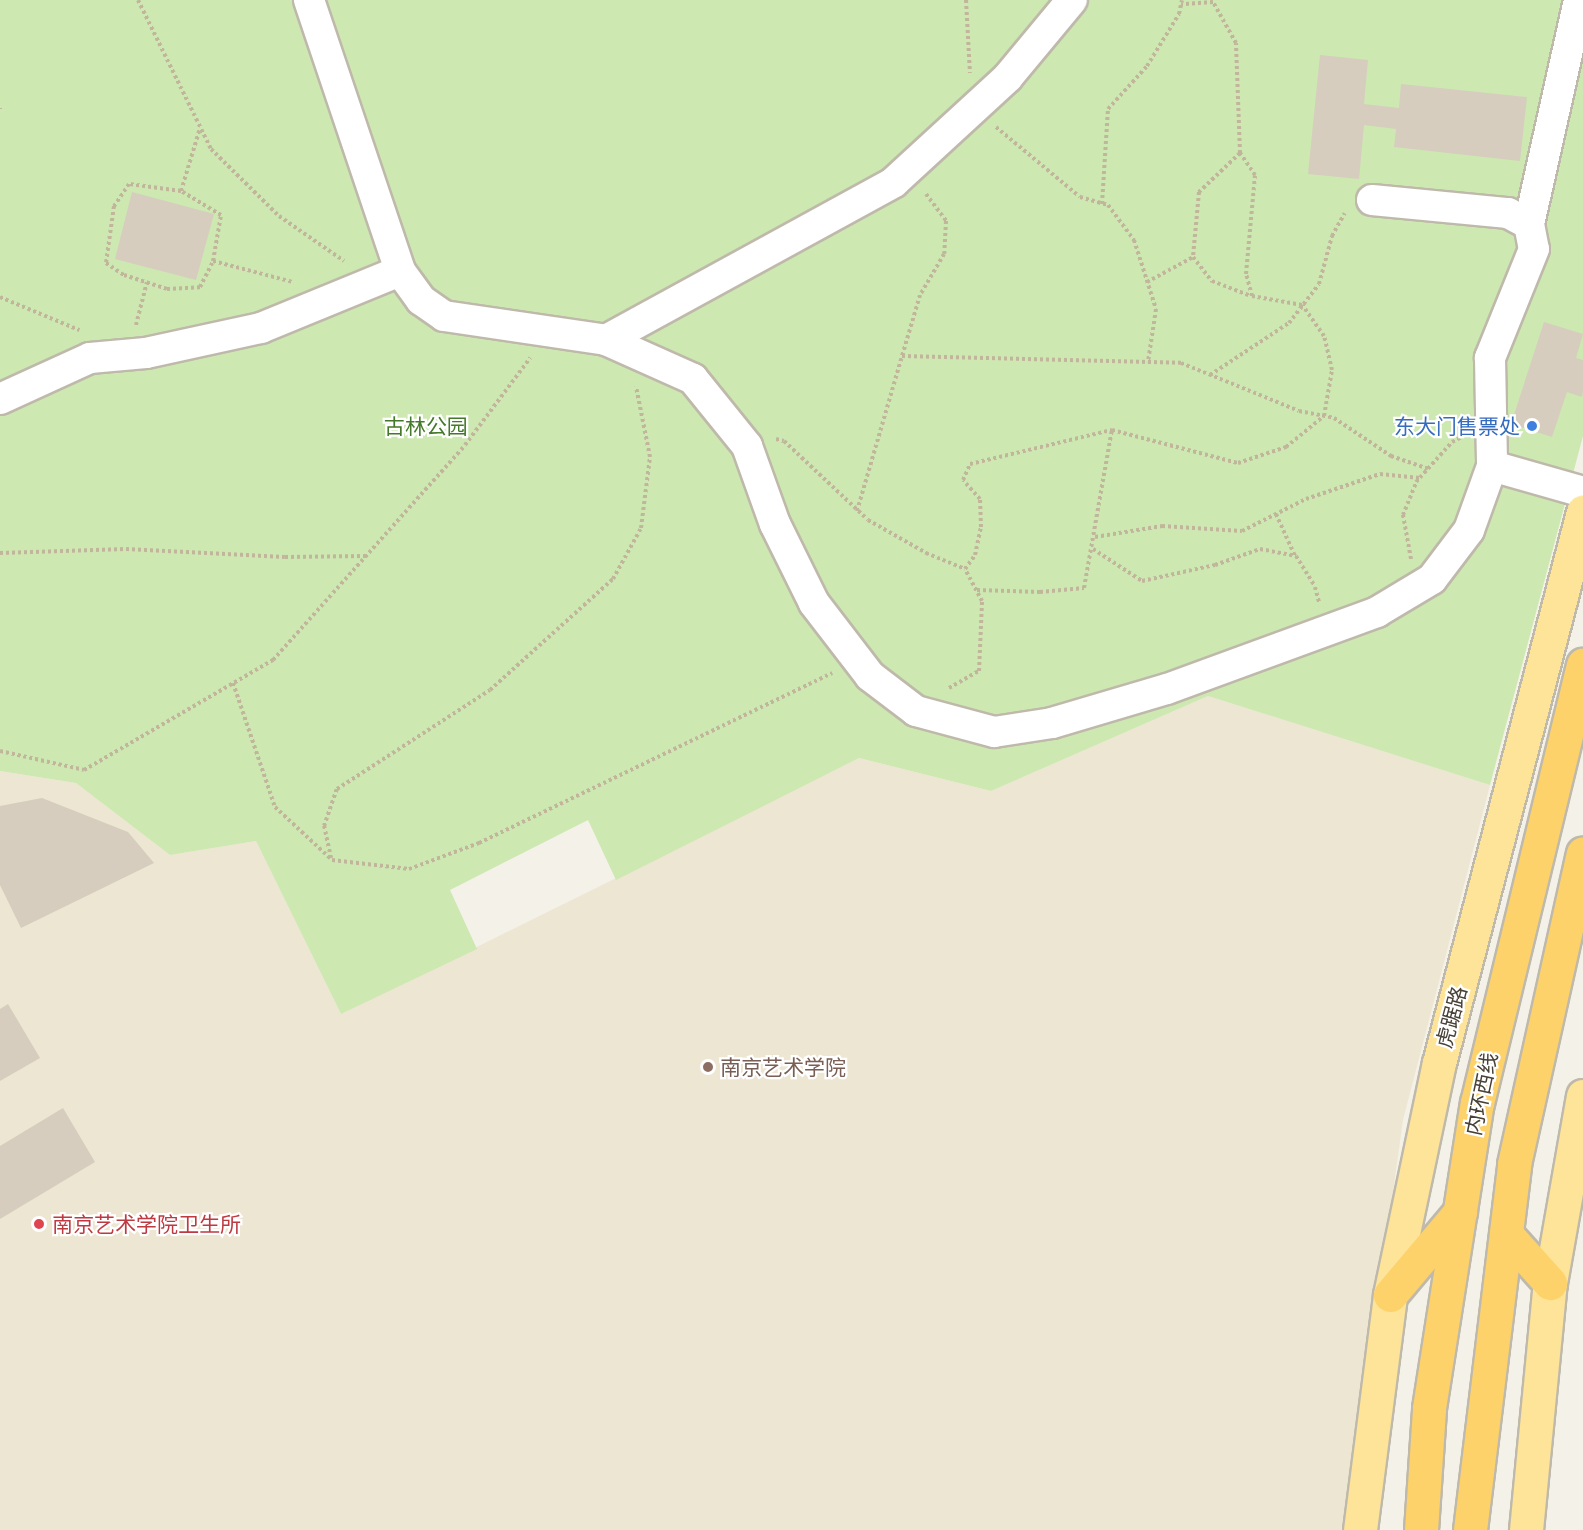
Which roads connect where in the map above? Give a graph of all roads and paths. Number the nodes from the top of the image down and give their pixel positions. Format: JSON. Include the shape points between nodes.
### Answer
{"nodes":[{"id":1,"x":138,"y":0,"type":"edge"},
{"id":2,"x":309,"y":0,"type":"edge"},
{"id":3,"x":966,"y":0,"type":"edge"},
{"id":4,"x":1072,"y":0,"type":"edge"},
{"id":5,"x":1579,"y":0,"type":"edge"},
{"id":6,"x":1182,"y":2,"type":"edge"},
{"id":7,"x":974,"y":108,"type":"junction"},
{"id":8,"x":200,"y":128,"type":"junction"},
{"id":9,"x":1240,"y":153,"type":"junction"},
{"id":10,"x":908,"y":170,"type":"junction"},
{"id":11,"x":181,"y":191,"type":"junction"},
{"id":12,"x":1372,"y":200,"type":"joint"},
{"id":13,"x":1102,"y":204,"type":"junction"},
{"id":14,"x":1529,"y":224,"type":"junction"},
{"id":15,"x":1193,"y":257,"type":"junction"},
{"id":16,"x":213,"y":261,"type":"junction"},
{"id":17,"x":388,"y":276,"type":"junction"},
{"id":18,"x":147,"y":282,"type":"junction"},
{"id":19,"x":1147,"y":282,"type":"junction"},
{"id":20,"x":343,"y":294,"type":"junction"},
{"id":21,"x":1251,"y":296,"type":"junction"},
{"id":22,"x":0,"y":297,"type":"edge"},
{"id":23,"x":1302,"y":305,"type":"junction"},
{"id":24,"x":550,"y":332,"type":"junction"},
{"id":25,"x":89,"y":333,"type":"dead end"},
{"id":26,"x":617,"y":345,"type":"junction"},
{"id":27,"x":129,"y":355,"type":"junction"},
{"id":28,"x":902,"y":356,"type":"junction"},
{"id":29,"x":1148,"y":362,"type":"junction"},
{"id":30,"x":1210,"y":375,"type":"junction"},
{"id":31,"x":0,"y":399,"type":"edge"},
{"id":32,"x":1324,"y":416,"type":"junction"},
{"id":33,"x":1490,"y":423,"type":"junction"},
{"id":34,"x":732,"y":427,"type":"junction"},
{"id":35,"x":1112,"y":430,"type":"junction"},
{"id":36,"x":1492,"y":466,"type":"junction"},
{"id":37,"x":1428,"y":469,"type":"junction"},
{"id":38,"x":1420,"y":478,"type":"junction"},
{"id":39,"x":1583,"y":492,"type":"edge"},
{"id":40,"x":857,"y":511,"type":"junction"},
{"id":41,"x":1583,"y":512,"type":"edge"},
{"id":42,"x":1276,"y":514,"type":"junction"},
{"id":43,"x":1095,"y":537,"type":"junction"},
{"id":44,"x":1093,"y":549,"type":"junction"},
{"id":45,"x":0,"y":553,"type":"edge"},
{"id":46,"x":366,"y":556,"type":"junction"},
{"id":47,"x":1296,"y":556,"type":"junction"},
{"id":48,"x":965,"y":569,"type":"junction"},
{"id":49,"x":1421,"y":586,"type":"junction"},
{"id":50,"x":977,"y":590,"type":"junction"},
{"id":51,"x":1328,"y":633,"type":"junction"},
{"id":52,"x":858,"y":660,"type":"junction"},
{"id":53,"x":1583,"y":665,"type":"edge"},
{"id":54,"x":233,"y":683,"type":"junction"},
{"id":55,"x":898,"y":697,"type":"junction"},
{"id":56,"x":0,"y":751,"type":"edge"},
{"id":57,"x":1583,"y":854,"type":"edge"},
{"id":58,"x":332,"y":860,"type":"junction"},
{"id":59,"x":1583,"y":1096,"type":"edge"},
{"id":60,"x":1460,"y":1212,"type":"junction"},
{"id":61,"x":1506,"y":1234,"type":"junction"},
{"id":62,"x":1550,"y":1283,"type":"junction"},
{"id":63,"x":1390,"y":1295,"type":"junction"},
{"id":64,"x":1360,"y":1530,"type":"edge"},
{"id":65,"x":1420,"y":1530,"type":"edge"},
{"id":66,"x":1470,"y":1530,"type":"edge"},
{"id":67,"x":1526,"y":1530,"type":"edge"}],
"edges":[{"from":1,"to":8,"type":"path"},
{"from":2,"to":17,"type":"lane"},
{"from":3,"to":7,"type":"path"},
{"from":4,"to":7,"type":"lane","via":[[1008,76]]},
{"from":5,"to":14,"type":"lane"},
{"from":6,"to":9,"type":"path","via":[[1213,2],[1236,43]]},
{"from":6,"to":13,"type":"path","via":[[1147,66],[1108,110]]},
{"from":7,"to":10,"type":"lane"},
{"from":7,"to":13,"type":"path","via":[[1080,197]]},
{"from":8,"to":11,"type":"path"},
{"from":8,"to":17,"type":"path","via":[[211,149],[279,216]]},
{"from":9,"to":15,"type":"path","via":[[1199,192]]},
{"from":9,"to":21,"type":"path","via":[[1255,175],[1246,274]]},
{"from":10,"to":26,"type":"lane","via":[[894,182]]},
{"from":10,"to":28,"type":"path","via":[[946,220],[944,254],[920,295]]},
{"from":11,"to":16,"type":"path","via":[[221,215]]},
{"from":11,"to":18,"type":"path","via":[[129,184],[114,206],[106,263],[124,275]]},
{"from":12,"to":14,"type":"lane","via":[[1508,213]]},
{"from":12,"to":23,"type":"path","via":[[1347,211],[1332,237],[1319,284]]},
{"from":13,"to":19,"type":"path","via":[[1108,205],[1134,240]]},
{"from":14,"to":33,"type":"lane","via":[[1534,249],[1490,358]]},
{"from":15,"to":19,"type":"path"},
{"from":15,"to":21,"type":"path","via":[[1212,281]]},
{"from":16,"to":18,"type":"path","via":[[200,287],[167,289]]},
{"from":16,"to":20,"type":"path"},
{"from":17,"to":20,"type":"lane"},
{"from":17,"to":24,"type":"lane","via":[[444,316]]},
{"from":18,"to":27,"type":"path"},
{"from":19,"to":29,"type":"path","via":[[1156,309]]},
{"from":20,"to":27,"type":"lane","via":[[261,328]]},
{"from":21,"to":23,"type":"path"},
{"from":22,"to":25,"type":"path"},
{"from":23,"to":30,"type":"path","via":[[1289,323]]},
{"from":23,"to":32,"type":"path","via":[[1324,336],[1332,369]]},
{"from":24,"to":26,"type":"lane"},
{"from":24,"to":46,"type":"path","via":[[465,445]]},
{"from":26,"to":34,"type":"lane","via":[[693,380]]},
{"from":26,"to":58,"type":"path","via":[[650,457],[641,528],[613,579],[490,690],[337,789],[324,826]]},
{"from":27,"to":31,"type":"lane","via":[[90,358]]},
{"from":28,"to":29,"type":"path"},
{"from":28,"to":40,"type":"path"},
{"from":29,"to":30,"type":"path","via":[[1181,363]]},
{"from":30,"to":32,"type":"path","via":[[1299,411]]},
{"from":32,"to":35,"type":"path","via":[[1286,447],[1238,463]]},
{"from":32,"to":37,"type":"path","via":[[1334,418],[1391,456]]},
{"from":33,"to":36,"type":"lane"},
{"from":33,"to":37,"type":"path","via":[[1452,442]]},
{"from":34,"to":40,"type":"path","via":[[784,441]]},
{"from":34,"to":52,"type":"lane","via":[[747,446],[775,524],[814,603]]},
{"from":35,"to":43,"type":"path"},
{"from":35,"to":48,"type":"path","via":[[970,464],[963,480],[980,499],[981,527],[975,555]]},
{"from":36,"to":39,"type":"lane"},
{"from":36,"to":49,"type":"lane","via":[[1469,530],[1432,579]]},
{"from":37,"to":38,"type":"path"},
{"from":38,"to":42,"type":"path","via":[[1380,474],[1306,499]]},
{"from":38,"to":49,"type":"path","via":[[1403,515],[1407,549]]},
{"from":40,"to":48,"type":"path","via":[[926,553]]},
{"from":41,"to":63,"type":"main road","name":"虎踞路","via":[[1439,1063]]},
{"from":42,"to":43,"type":"path","via":[[1242,531],[1162,526]]},
{"from":42,"to":47,"type":"path"},
{"from":43,"to":44,"type":"path"},
{"from":44,"to":47,"type":"path","via":[[1142,581],[1215,565],[1260,549]]},
{"from":44,"to":50,"type":"path","via":[[1084,588],[1040,592]]},
{"from":45,"to":46,"type":"path","via":[[126,549],[285,557]]},
{"from":46,"to":54,"type":"path","via":[[273,660]]},
{"from":47,"to":51,"type":"path","via":[[1315,587]]},
{"from":48,"to":50,"type":"path"},
{"from":49,"to":51,"type":"lane","via":[[1377,612]]},
{"from":50,"to":55,"type":"path","via":[[982,601],[979,671],[950,688]]},
{"from":51,"to":55,"type":"lane","via":[[1157,692],[1052,723],[994,732],[916,711]]},
{"from":52,"to":55,"type":"lane","via":[[870,676]]},
{"from":52,"to":58,"type":"path","via":[[479,843],[409,869]]},
{"from":53,"to":60,"type":"highway","name":"内环西线","via":[[1477,1103]]},
{"from":54,"to":56,"type":"path","via":[[84,770]]},
{"from":54,"to":58,"type":"path","via":[[275,807]]},
{"from":57,"to":61,"type":"highway","via":[[1514,1164]]},
{"from":59,"to":62,"type":"main road"},
{"from":60,"to":63,"type":"highway"},
{"from":60,"to":65,"type":"highway","name":"内环西线","via":[[1429,1408]]},
{"from":61,"to":62,"type":"highway"},
{"from":61,"to":66,"type":"highway"},
{"from":62,"to":67,"type":"main road"},
{"from":63,"to":64,"type":"main road","name":"虎踞路"}]}
